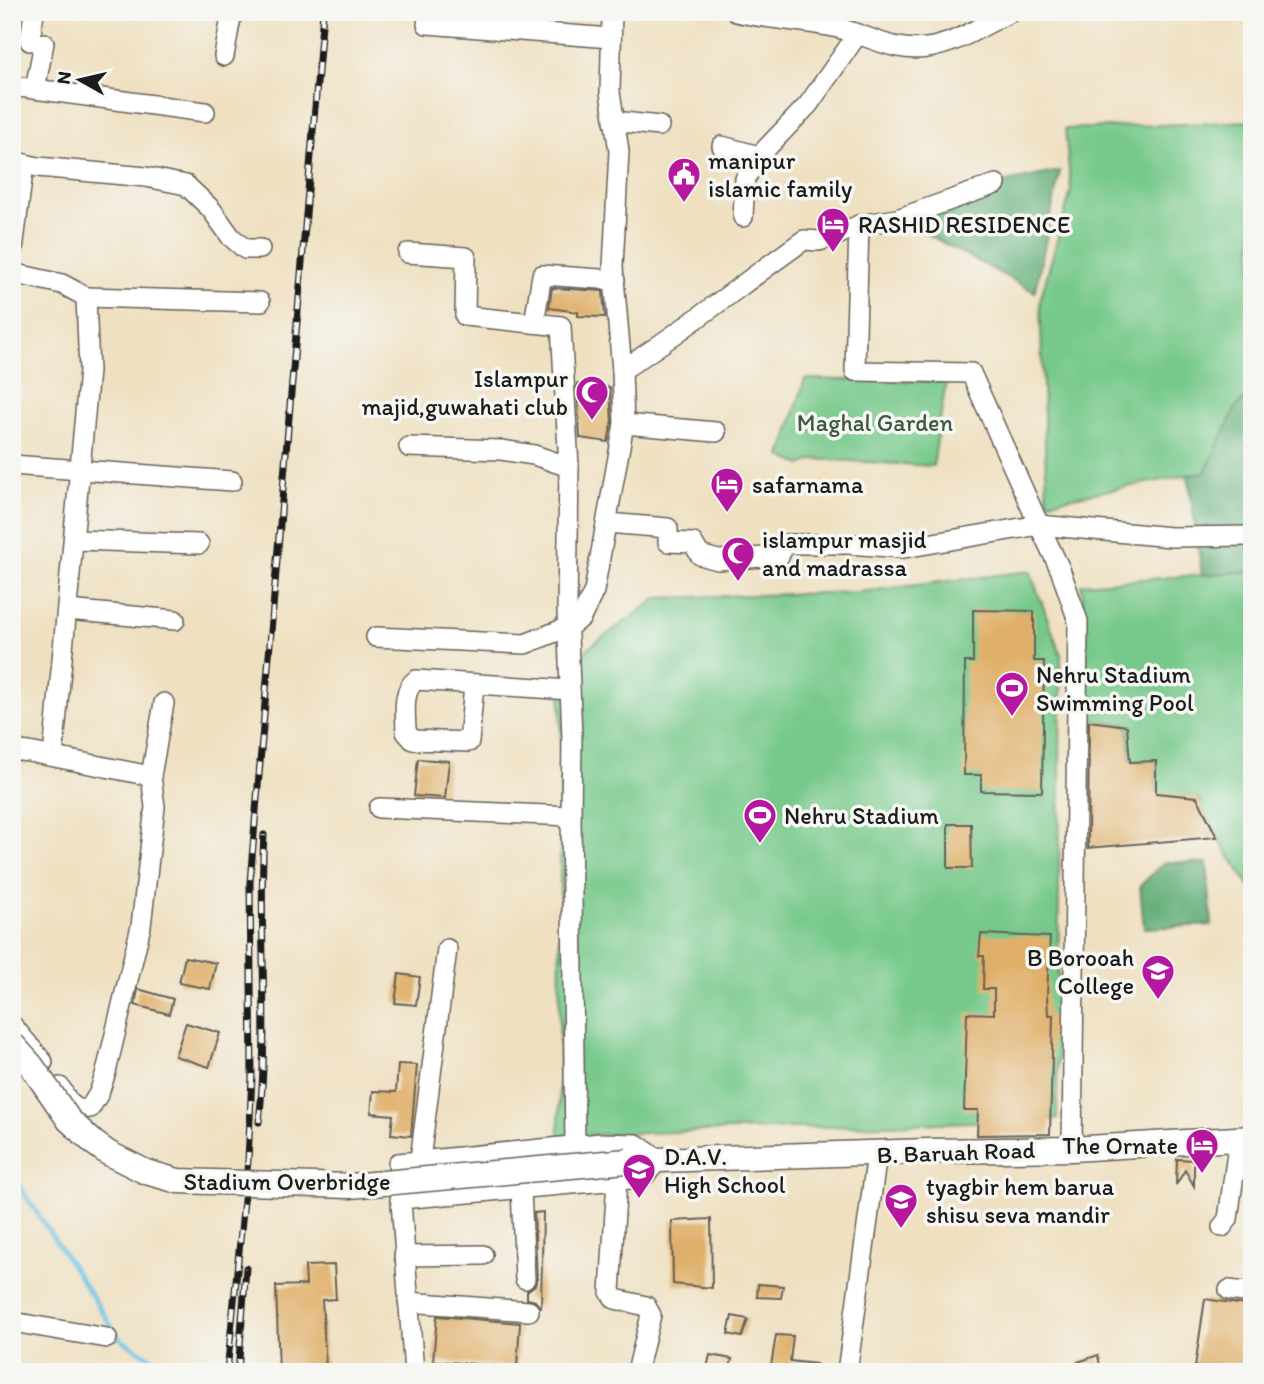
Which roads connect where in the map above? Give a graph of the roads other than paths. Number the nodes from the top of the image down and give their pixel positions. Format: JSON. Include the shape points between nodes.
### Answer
{"nodes":[{"id":1,"x":34,"y":12,"type":"edge"},
{"id":2,"x":232,"y":12,"type":"edge"},
{"id":3,"x":612,"y":12,"type":"edge"},
{"id":4,"x":736,"y":12,"type":"edge"},
{"id":5,"x":1011,"y":12,"type":"edge"},
{"id":6,"x":427,"y":24,"type":"dead end"},
{"id":7,"x":857,"y":35,"type":"junction"},
{"id":8,"x":611,"y":38,"type":"junction"},
{"id":9,"x":225,"y":57,"type":"dead end"},
{"id":10,"x":12,"y":86,"type":"edge"},
{"id":11,"x":35,"y":89,"type":"junction"},
{"id":12,"x":205,"y":111,"type":"dead end"},
{"id":13,"x":614,"y":121,"type":"junction"},
{"id":14,"x":659,"y":126,"type":"dead end"},
{"id":15,"x":722,"y":146,"type":"dead end"},
{"id":16,"x":759,"y":156,"type":"junction"},
{"id":17,"x":18,"y":163,"type":"edge"},
{"id":18,"x":996,"y":184,"type":"dead end"},
{"id":19,"x":743,"y":217,"type":"dead end"},
{"id":20,"x":859,"y":225,"type":"junction"},
{"id":21,"x":260,"y":248,"type":"dead end"},
{"id":22,"x":408,"y":253,"type":"dead end"},
{"id":23,"x":12,"y":257,"type":"edge"},
{"id":24,"x":12,"y":273,"type":"edge"},
{"id":25,"x":615,"y":280,"type":"junction"},
{"id":26,"x":86,"y":298,"type":"junction"},
{"id":27,"x":260,"y":302,"type":"dead end"},
{"id":28,"x":534,"y":323,"type":"junction"},
{"id":29,"x":622,"y":370,"type":"junction"},
{"id":30,"x":624,"y":424,"type":"junction"},
{"id":31,"x":716,"y":432,"type":"dead end"},
{"id":32,"x":410,"y":447,"type":"dead end"},
{"id":33,"x":12,"y":465,"type":"edge"},
{"id":34,"x":569,"y":467,"type":"junction"},
{"id":35,"x":80,"y":471,"type":"junction"},
{"id":36,"x":232,"y":481,"type":"dead end"},
{"id":37,"x":607,"y":523,"type":"junction"},
{"id":38,"x":1039,"y":525,"type":"junction"},
{"id":39,"x":1252,"y":536,"type":"edge"},
{"id":40,"x":74,"y":540,"type":"junction"},
{"id":41,"x":199,"y":544,"type":"dead end"},
{"id":42,"x":68,"y":610,"type":"junction"},
{"id":43,"x":175,"y":620,"type":"dead end"},
{"id":44,"x":568,"y":627,"type":"junction"},
{"id":45,"x":376,"y":637,"type":"dead end"},
{"id":46,"x":474,"y":684,"type":"dead end"},
{"id":47,"x":570,"y":690,"type":"junction"},
{"id":48,"x":164,"y":702,"type":"dead end"},
{"id":49,"x":12,"y":750,"type":"edge"},
{"id":50,"x":53,"y":756,"type":"junction"},
{"id":51,"x":151,"y":776,"type":"junction"},
{"id":52,"x":379,"y":808,"type":"dead end"},
{"id":53,"x":571,"y":816,"type":"junction"},
{"id":54,"x":447,"y":949,"type":"dead end"},
{"id":55,"x":12,"y":1025,"type":"edge"},
{"id":56,"x":12,"y":1044,"type":"edge"},
{"id":57,"x":1245,"y":1138,"type":"edge"},
{"id":58,"x":575,"y":1144,"type":"junction"},
{"id":59,"x":1072,"y":1149,"type":"junction"},
{"id":60,"x":877,"y":1154,"type":"junction"},
{"id":61,"x":420,"y":1160,"type":"junction"},
{"id":62,"x":659,"y":1160,"type":"junction"},
{"id":63,"x":622,"y":1171,"type":"junction"},
{"id":64,"x":521,"y":1189,"type":"junction"},
{"id":65,"x":400,"y":1199,"type":"junction"},
{"id":66,"x":1222,"y":1227,"type":"dead end"},
{"id":67,"x":483,"y":1255,"type":"dead end"},
{"id":68,"x":404,"y":1256,"type":"junction"},
{"id":69,"x":525,"y":1279,"type":"dead end"},
{"id":70,"x":1229,"y":1290,"type":"dead end"},
{"id":71,"x":1252,"y":1293,"type":"edge"},
{"id":72,"x":408,"y":1302,"type":"junction"},
{"id":73,"x":529,"y":1311,"type":"dead end"},
{"id":74,"x":12,"y":1322,"type":"edge"},
{"id":75,"x":107,"y":1338,"type":"dead end"},
{"id":76,"x":414,"y":1372,"type":"edge"},
{"id":77,"x":638,"y":1372,"type":"edge"},
{"id":78,"x":847,"y":1372,"type":"edge"}],
"edges":[{"from":1,"to":11,"type":"street"},
{"from":2,"to":9,"type":"street"},
{"from":3,"to":8,"type":"street"},
{"from":4,"to":7,"type":"street","via":[[826,25]]},
{"from":5,"to":7,"type":"street","via":[[954,41],[923,49],[880,44]]},
{"from":6,"to":8,"type":"street"},
{"from":7,"to":16,"type":"street","via":[[808,105]]},
{"from":8,"to":13,"type":"street"},
{"from":10,"to":11,"type":"street"},
{"from":11,"to":12,"type":"street"},
{"from":13,"to":14,"type":"street"},
{"from":13,"to":25,"type":"street","via":[[619,152]]},
{"from":15,"to":16,"type":"street"},
{"from":16,"to":19,"type":"street","via":[[745,179]]},
{"from":17,"to":21,"type":"street","via":[[186,185],[231,237],[245,248]]},
{"from":17,"to":23,"type":"street"},
{"from":18,"to":20,"type":"street","via":[[897,219]]},
{"from":20,"to":29,"type":"street","via":[[818,241],[804,240]]},
{"from":20,"to":38,"type":"street","via":[[855,371],[971,373]]},
{"from":22,"to":28,"type":"street","via":[[466,257],[465,316]]},
{"from":24,"to":26,"type":"street","via":[[62,284]]},
{"from":25,"to":28,"type":"street","via":[[542,275]]},
{"from":25,"to":29,"type":"street"},
{"from":26,"to":27,"type":"street"},
{"from":26,"to":35,"type":"street","via":[[89,371]]},
{"from":28,"to":34,"type":"street","via":[[561,326]]},
{"from":29,"to":30,"type":"street"},
{"from":30,"to":31,"type":"street"},
{"from":30,"to":37,"type":"street"},
{"from":32,"to":34,"type":"street","via":[[501,450]]},
{"from":33,"to":35,"type":"street"},
{"from":34,"to":44,"type":"street"},
{"from":35,"to":36,"type":"street"},
{"from":35,"to":40,"type":"street"},
{"from":37,"to":38,"type":"street","via":[[668,528],[668,542],[694,543],[700,555],[718,560],[779,556],[785,544],[904,548]]},
{"from":37,"to":44,"type":"street","via":[[594,591],[581,618]]},
{"from":38,"to":39,"type":"street","via":[[1171,537]]},
{"from":38,"to":59,"type":"street","via":[[1078,621]]},
{"from":40,"to":41,"type":"street"},
{"from":40,"to":42,"type":"street"},
{"from":42,"to":43,"type":"street"},
{"from":42,"to":50,"type":"street"},
{"from":44,"to":45,"type":"street","via":[[525,644]]},
{"from":44,"to":47,"type":"street"},
{"from":46,"to":47,"type":"street"},
{"from":47,"to":53,"type":"street"},
{"from":48,"to":51,"type":"street"},
{"from":49,"to":50,"type":"street"},
{"from":50,"to":51,"type":"street"},
{"from":51,"to":55,"type":"street","via":[[155,807],[141,926],[106,1072],[90,1108],[78,1110],[68,1101]]},
{"from":52,"to":53,"type":"street"},
{"from":53,"to":58,"type":"street"},
{"from":54,"to":61,"type":"street"},
{"from":56,"to":63,"type":"main road","name":"Stadium Overbridge","bridge":true,"via":[[69,1121],[94,1143],[146,1172],[178,1181],[350,1186]]},
{"from":57,"to":59,"type":"main road","name":"B. Baruah Road"},
{"from":57,"to":66,"type":"street","via":[[1228,1219]]},
{"from":58,"to":61,"type":"street"},
{"from":58,"to":62,"type":"street","via":[[636,1144]]},
{"from":59,"to":60,"type":"main road","name":"B. Baruah Road"},
{"from":60,"to":62,"type":"main road","name":"B. Baruah Road"},
{"from":60,"to":78,"type":"street"},
{"from":61,"to":65,"type":"street","via":[[398,1163]]},
{"from":62,"to":63,"type":"main road","name":"Stadium Overbridge"},
{"from":63,"to":64,"type":"street"},
{"from":63,"to":77,"type":"street","via":[[610,1292],[615,1298],[646,1306],[651,1315]]},
{"from":64,"to":65,"type":"street"},
{"from":64,"to":69,"type":"street"},
{"from":65,"to":68,"type":"street"},
{"from":67,"to":68,"type":"street"},
{"from":68,"to":72,"type":"street"},
{"from":70,"to":71,"type":"street"},
{"from":72,"to":73,"type":"street"},
{"from":72,"to":76,"type":"street"},
{"from":74,"to":75,"type":"street"}]}
